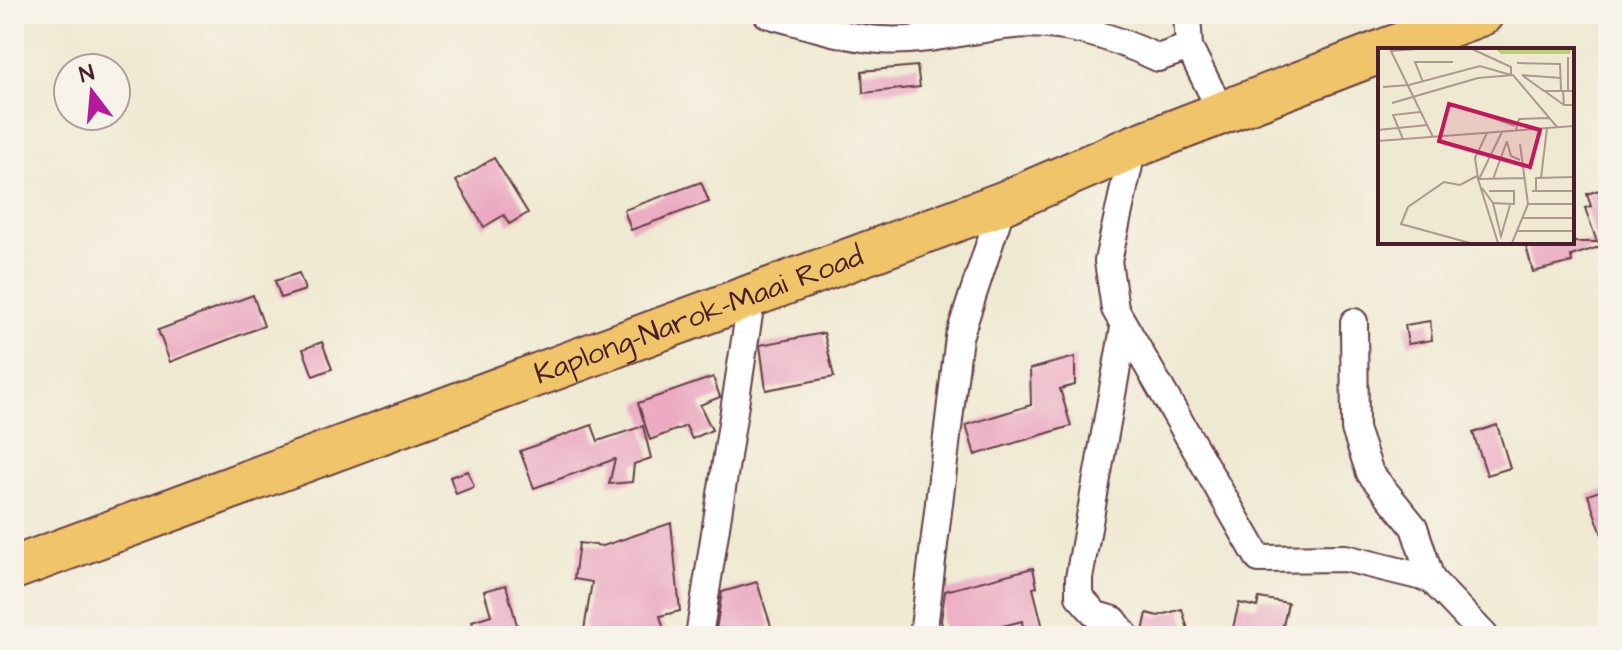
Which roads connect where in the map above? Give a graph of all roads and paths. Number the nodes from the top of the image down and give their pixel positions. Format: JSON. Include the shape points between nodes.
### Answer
{"nodes":[{"id":1,"x":767,"y":14,"type":"edge"},
{"id":2,"x":1187,"y":14,"type":"edge"},
{"id":3,"x":1482,"y":14,"type":"edge"},
{"id":4,"x":1189,"y":47,"type":"junction"},
{"id":5,"x":1391,"y":48,"type":"edge"},
{"id":6,"x":1378,"y":53,"type":"edge"},
{"id":7,"x":1222,"y":113,"type":"junction"},
{"id":8,"x":1133,"y":147,"type":"junction"},
{"id":9,"x":1003,"y":203,"type":"junction"},
{"id":10,"x":752,"y":295,"type":"junction"},
{"id":11,"x":1354,"y":322,"type":"dead end"},
{"id":12,"x":1124,"y":328,"type":"junction"},
{"id":13,"x":14,"y":568,"type":"edge"},
{"id":14,"x":1431,"y":579,"type":"junction"},
{"id":15,"x":699,"y":636,"type":"edge"},
{"id":16,"x":923,"y":636,"type":"edge"},
{"id":17,"x":1126,"y":636,"type":"edge"},
{"id":18,"x":1485,"y":636,"type":"edge"}],
"edges":[{"from":1,"to":4,"type":"street","via":[[880,40],[926,39],[1007,25],[1105,33],[1158,58]]},
{"from":2,"to":4,"type":"street"},
{"from":3,"to":5,"type":"highway","name":"Kaplong-Narok-Maai Road"},
{"from":4,"to":7,"type":"street"},
{"from":6,"to":7,"type":"highway","name":"Kaplong-Narok-Maai Road"},
{"from":7,"to":8,"type":"highway","name":"Kaplong-Narok-Maai Road"},
{"from":8,"to":9,"type":"highway","name":"Kaplong-Narok-Maai Road"},
{"from":8,"to":12,"type":"street","via":[[1108,261],[1115,309]]},
{"from":9,"to":10,"type":"highway","name":"Kaplong-Narok-Maai Road"},
{"from":9,"to":16,"type":"street","via":[[959,337]]},
{"from":10,"to":13,"type":"highway","name":"Kaplong-Narok-Maai Road"},
{"from":10,"to":15,"type":"street"},
{"from":11,"to":14,"type":"street","via":[[1355,429],[1370,473],[1414,527]]},
{"from":12,"to":14,"type":"street","via":[[1259,559],[1345,558]]},
{"from":12,"to":17,"type":"street","via":[[1079,596],[1096,615],[1114,620]]},
{"from":14,"to":18,"type":"street"}]}
